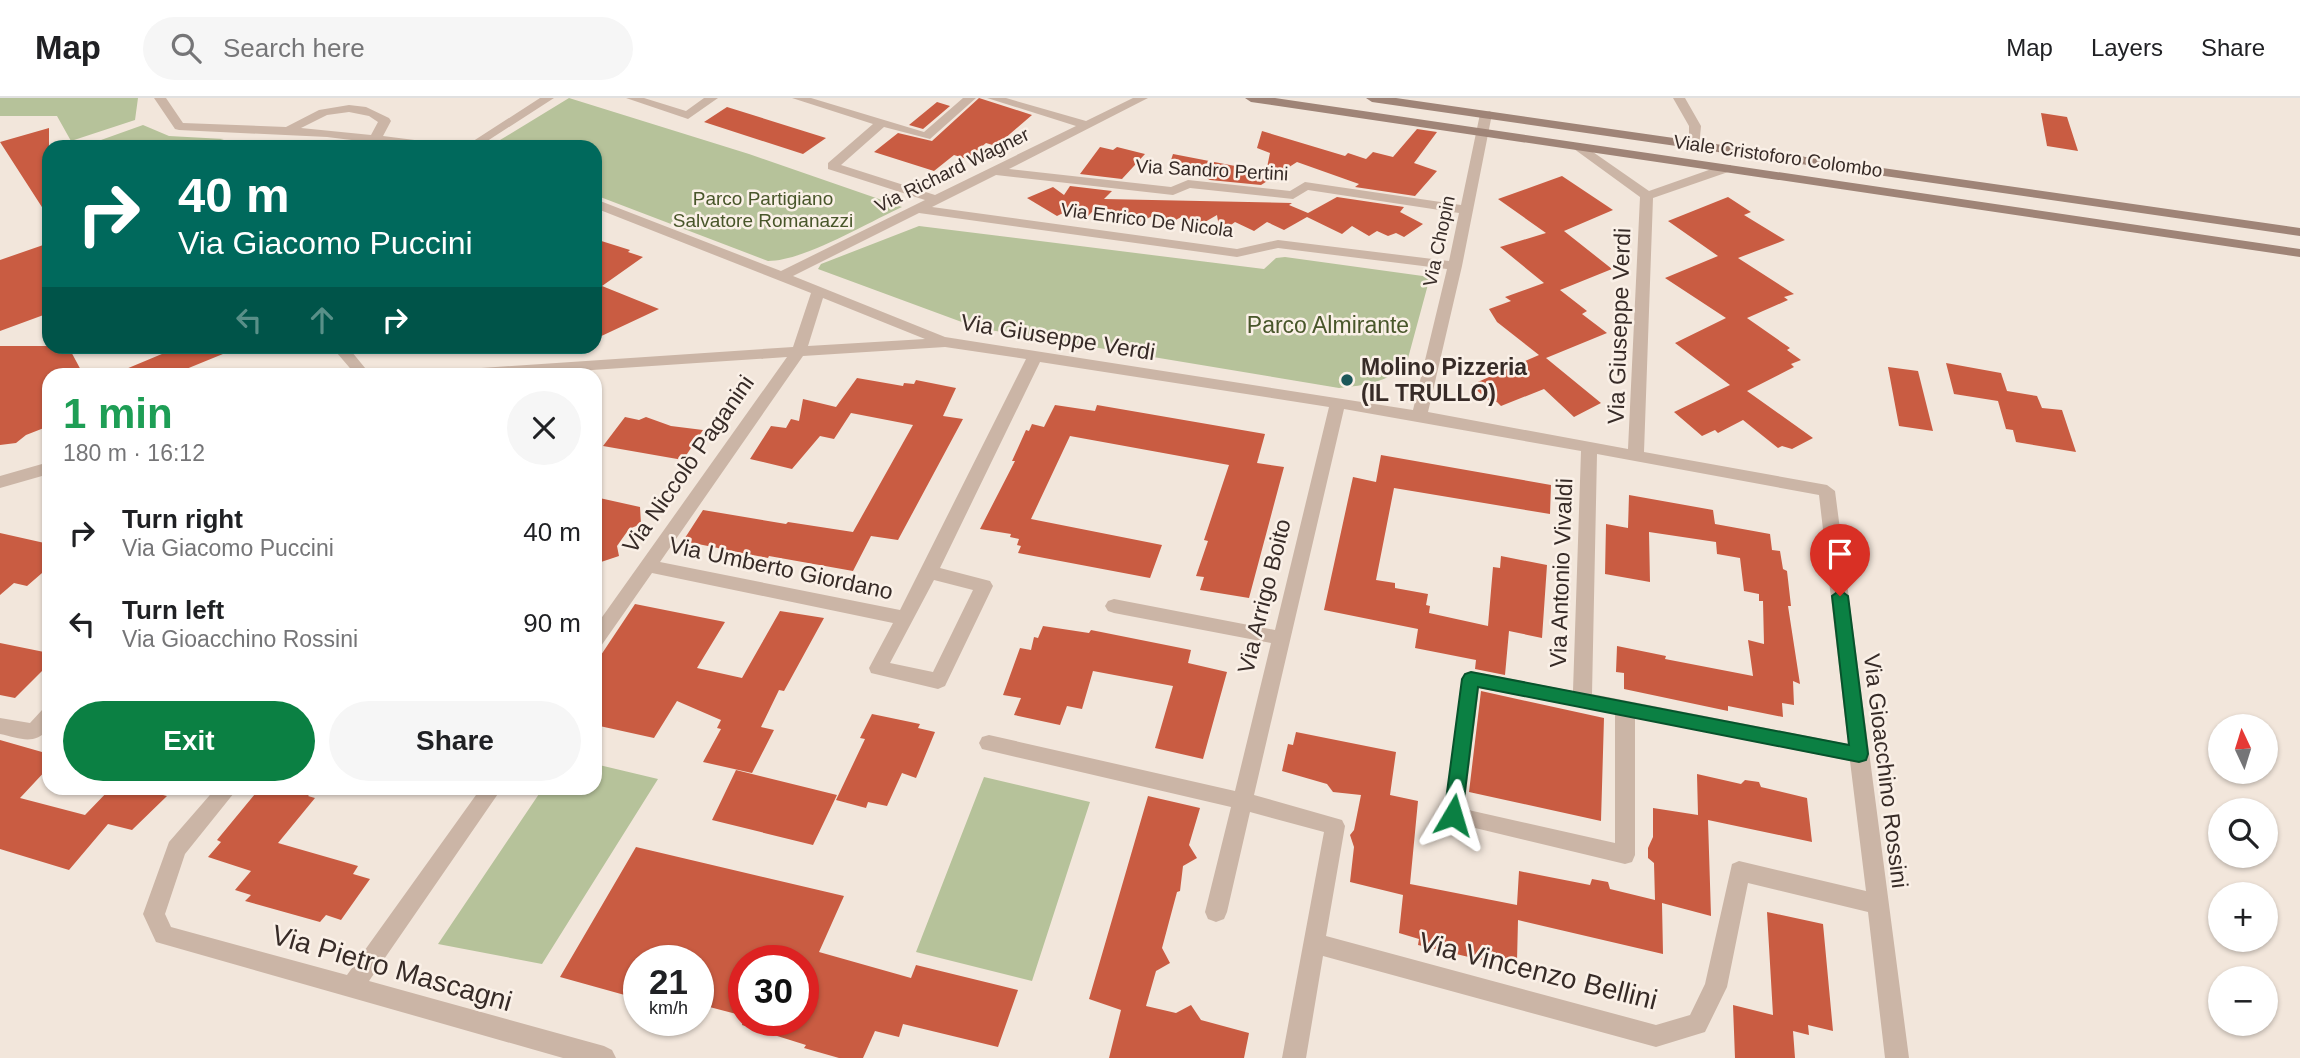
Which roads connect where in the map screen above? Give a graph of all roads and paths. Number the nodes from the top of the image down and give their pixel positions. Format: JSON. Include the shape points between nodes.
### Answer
{"nodes":[{"id":1,"x":160,"y":98,"type":"edge"},
{"id":2,"x":548,"y":98,"type":"edge"},
{"id":3,"x":632,"y":98,"type":"edge"},
{"id":4,"x":712,"y":98,"type":"edge"},
{"id":5,"x":798,"y":98,"type":"edge"},
{"id":6,"x":970,"y":98,"type":"edge"},
{"id":7,"x":993,"y":98,"type":"edge"},
{"id":8,"x":1142,"y":98,"type":"edge"},
{"id":9,"x":1251,"y":98,"type":"edge"},
{"id":10,"x":1372,"y":98,"type":"edge"},
{"id":11,"x":1679,"y":98,"type":"edge"},
{"id":12,"x":1486,"y":114,"type":"junction"},
{"id":13,"x":882,"y":123,"type":"junction"},
{"id":14,"x":1087,"y":125,"type":"junction"},
{"id":15,"x":289,"y":131,"type":"junction"},
{"id":16,"x":1483,"y":133,"type":"junction"},
{"id":17,"x":375,"y":139,"type":"junction"},
{"id":18,"x":383,"y":140,"type":"edge"},
{"id":19,"x":481,"y":140,"type":"edge"},
{"id":20,"x":1695,"y":145,"type":"junction"},
{"id":21,"x":1576,"y":146,"type":"junction"},
{"id":22,"x":1727,"y":168,"type":"junction"},
{"id":23,"x":995,"y":171,"type":"junction"},
{"id":24,"x":1647,"y":196,"type":"junction"},
{"id":25,"x":936,"y":200,"type":"junction"},
{"id":26,"x":602,"y":206,"type":"edge"},
{"id":27,"x":918,"y":209,"type":"junction"},
{"id":28,"x":1465,"y":210,"type":"junction"},
{"id":29,"x":2300,"y":232,"type":"edge"},
{"id":30,"x":2300,"y":253,"type":"edge"},
{"id":31,"x":1455,"y":267,"type":"junction"},
{"id":32,"x":780,"y":277,"type":"junction"},
{"id":33,"x":818,"y":292,"type":"junction"},
{"id":34,"x":945,"y":342,"type":"junction"},
{"id":35,"x":799,"y":351,"type":"junction"},
{"id":36,"x":345,"y":354,"type":"edge"},
{"id":37,"x":1035,"y":356,"type":"junction"},
{"id":38,"x":358,"y":368,"type":"edge"},
{"id":39,"x":580,"y":368,"type":"edge"},
{"id":40,"x":1338,"y":403,"type":"junction"},
{"id":41,"x":1419,"y":416,"type":"junction"},
{"id":42,"x":1589,"y":448,"type":"junction"},
{"id":43,"x":1636,"y":457,"type":"junction"},
{"id":44,"x":42,"y":470,"type":"edge"},
{"id":45,"x":0,"y":482,"type":"edge"},
{"id":46,"x":1827,"y":491,"type":"joint"},
{"id":47,"x":648,"y":566,"type":"junction"},
{"id":48,"x":929,"y":572,"type":"junction"},
{"id":49,"x":1114,"y":606,"type":"dead end"},
{"id":50,"x":904,"y":618,"type":"junction"},
{"id":51,"x":602,"y":631,"type":"edge"},
{"id":52,"x":1280,"y":638,"type":"junction"},
{"id":53,"x":1582,"y":700,"type":"junction"},
{"id":54,"x":1625,"y":708,"type":"junction"},
{"id":55,"x":42,"y":723,"type":"edge"},
{"id":56,"x":0,"y":726,"type":"edge"},
{"id":57,"x":989,"y":743,"type":"dead end"},
{"id":58,"x":1859,"y":754,"type":"junction"},
{"id":59,"x":222,"y":795,"type":"edge"},
{"id":60,"x":487,"y":795,"type":"edge"},
{"id":61,"x":1242,"y":801,"type":"junction"},
{"id":62,"x":1878,"y":904,"type":"junction"},
{"id":63,"x":1216,"y":912,"type":"dead end"},
{"id":64,"x":1314,"y":943,"type":"junction"},
{"id":65,"x":352,"y":987,"type":"junction"},
{"id":66,"x":604,"y":1058,"type":"edge"},
{"id":67,"x":1294,"y":1058,"type":"edge"},
{"id":68,"x":1897,"y":1058,"type":"edge"}],
"edges":[{"from":1,"to":15,"type":"street","via":[[179,126]]},
{"from":2,"to":19,"type":"street"},
{"from":3,"to":4,"type":"street","via":[[688,115]]},
{"from":5,"to":13,"type":"street"},
{"from":6,"to":13,"type":"street","via":[[926,136]]},
{"from":7,"to":14,"type":"street"},
{"from":8,"to":14,"type":"street","name":"Via Richard Wagner"},
{"from":9,"to":16,"type":"main road","name":"Viale Cristoforo Colombo"},
{"from":10,"to":12,"type":"main road","name":"Viale Cristoforo Colombo"},
{"from":11,"to":20,"type":"street","via":[[1695,126]]},
{"from":12,"to":16,"type":"street","name":"Via Chopin"},
{"from":12,"to":20,"type":"main road","name":"Viale Cristoforo Colombo"},
{"from":13,"to":25,"type":"street","via":[[832,166]]},
{"from":14,"to":23,"type":"street","name":"Via Richard Wagner"},
{"from":15,"to":17,"type":"street"},
{"from":15,"to":17,"type":"street","via":[[330,108],[362,107],[385,121]]},
{"from":16,"to":21,"type":"main road","name":"Viale Cristoforo Colombo"},
{"from":16,"to":28,"type":"street","name":"Via Chopin"},
{"from":17,"to":18,"type":"street"},
{"from":20,"to":29,"type":"main road","name":"Viale Cristoforo Colombo"},
{"from":21,"to":22,"type":"main road","name":"Viale Cristoforo Colombo"},
{"from":21,"to":24,"type":"street","name":"Via Giuseppe Verdi"},
{"from":22,"to":24,"type":"street","name":"Via Giuseppe Verdi"},
{"from":22,"to":30,"type":"main road","name":"Viale Cristoforo Colombo"},
{"from":23,"to":25,"type":"street","name":"Via Richard Wagner"},
{"from":23,"to":28,"type":"street","name":"Via Sandro Pertini","via":[[1172,191],[1188,184],[1293,195],[1305,186]]},
{"from":24,"to":43,"type":"street","name":"Via Giuseppe Verdi"},
{"from":25,"to":27,"type":"street","name":"Via Richard Wagner"},
{"from":26,"to":32,"type":"street"},
{"from":27,"to":31,"type":"street","name":"Via Enrico De Nicola","via":[[1237,253],[1278,244]]},
{"from":27,"to":32,"type":"street","name":"Via Richard Wagner"},
{"from":28,"to":31,"type":"street","name":"Via Chopin"},
{"from":31,"to":41,"type":"street","name":"Via Chopin"},
{"from":32,"to":33,"type":"street"},
{"from":33,"to":34,"type":"street"},
{"from":33,"to":35,"type":"street","name":"Via Niccolò Paganini"},
{"from":34,"to":35,"type":"street","name":"Via Giuseppe Verdi"},
{"from":34,"to":37,"type":"street","name":"Via Giuseppe Verdi"},
{"from":35,"to":39,"type":"street","name":"Via Giuseppe Verdi"},
{"from":35,"to":47,"type":"street","name":"Via Niccolò Paganini"},
{"from":36,"to":38,"type":"street"},
{"from":37,"to":40,"type":"street","name":"Via Giuseppe Verdi"},
{"from":37,"to":48,"type":"street"},
{"from":40,"to":41,"type":"street","name":"Via Giuseppe Verdi"},
{"from":40,"to":52,"type":"street","name":"Via Arrigo Boito"},
{"from":41,"to":42,"type":"street","name":"Via Giuseppe Verdi"},
{"from":42,"to":43,"type":"street","name":"Via Giuseppe Verdi"},
{"from":42,"to":53,"type":"street","name":"Via Antonio Vivaldi"},
{"from":43,"to":46,"type":"street","name":"Via Giuseppe Verdi"},
{"from":44,"to":45,"type":"street"},
{"from":46,"to":58,"type":"street","name":"Via Gioacchino Rossini"},
{"from":47,"to":50,"type":"street","name":"Via Umberto Giordano"},
{"from":47,"to":51,"type":"street","name":"Via Niccolò Paganini"},
{"from":48,"to":50,"type":"street"},
{"from":48,"to":50,"type":"street","via":[[984,586],[938,681],[878,668]]},
{"from":49,"to":52,"type":"street"},
{"from":52,"to":61,"type":"street","name":"Via Arrigo Boito"},
{"from":53,"to":54,"type":"street"},
{"from":53,"to":54,"type":"street","via":[[1471,679],[1453,815],[1625,855]]},
{"from":54,"to":58,"type":"street"},
{"from":55,"to":56,"type":"street","via":[[34,732]]},
{"from":57,"to":61,"type":"street"},
{"from":58,"to":62,"type":"street","name":"Via Gioacchino Rossini"},
{"from":59,"to":65,"type":"street","name":"Via Pietro Mascagni","via":[[176,849],[154,914],[164,935]]},
{"from":60,"to":65,"type":"street"},
{"from":61,"to":63,"type":"street","name":"Via Arrigo Boito"},
{"from":61,"to":64,"type":"street","via":[[1335,826]]},
{"from":62,"to":64,"type":"street","name":"Via Vincenzo Bellini","via":[[1739,871],[1716,987],[1697,1024],[1656,1036]]},
{"from":62,"to":68,"type":"street","name":"Via Gioacchino Rossini"},
{"from":64,"to":67,"type":"street"},
{"from":65,"to":66,"type":"street","name":"Via Pietro Mascagni"}]}
